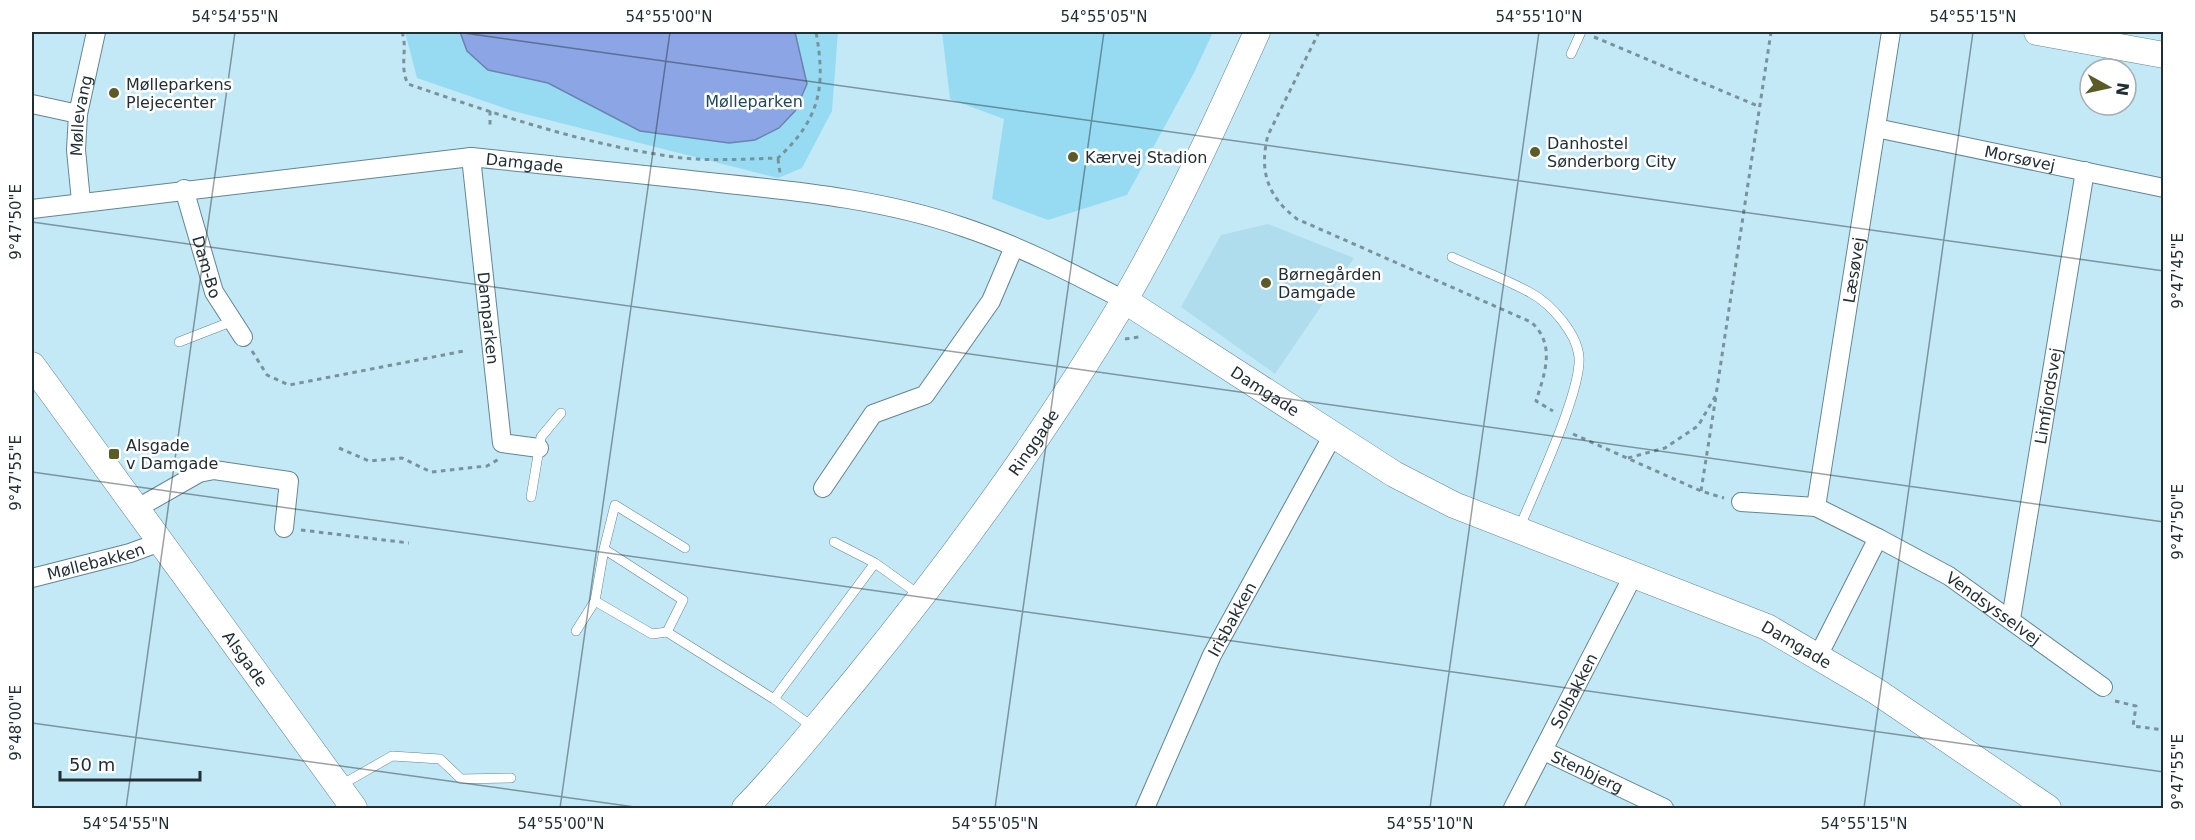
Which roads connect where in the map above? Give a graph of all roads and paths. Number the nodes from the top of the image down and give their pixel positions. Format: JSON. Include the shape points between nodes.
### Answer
{"nodes":[{"id":1,"x":96,"y":32,"type":"edge"},
{"id":2,"x":402,"y":32,"type":"edge"},
{"id":3,"x":816,"y":32,"type":"edge"},
{"id":4,"x":1257,"y":32,"type":"edge"},
{"id":5,"x":1318,"y":32,"type":"edge"},
{"id":6,"x":1581,"y":32,"type":"edge"},
{"id":7,"x":1771,"y":32,"type":"edge"},
{"id":8,"x":1891,"y":32,"type":"edge"},
{"id":9,"x":2037,"y":32,"type":"edge"},
{"id":10,"x":1593,"y":36,"type":"dead end"},
{"id":11,"x":1571,"y":54,"type":"dead end"},
{"id":12,"x":2163,"y":55,"type":"edge"},
{"id":13,"x":32,"y":104,"type":"edge"},
{"id":14,"x":1758,"y":106,"type":"junction"},
{"id":15,"x":490,"y":111,"type":"junction"},
{"id":16,"x":78,"y":114,"type":"junction"},
{"id":17,"x":490,"y":128,"type":"dead end"},
{"id":18,"x":1876,"y":128,"type":"junction"},
{"id":19,"x":471,"y":157,"type":"junction"},
{"id":20,"x":2085,"y":171,"type":"junction"},
{"id":21,"x":2163,"y":188,"type":"edge"},
{"id":22,"x":184,"y":189,"type":"junction"},
{"id":23,"x":81,"y":201,"type":"junction"},
{"id":24,"x":32,"y":209,"type":"edge"},
{"id":25,"x":1014,"y":247,"type":"junction"},
{"id":26,"x":1452,"y":257,"type":"dead end"},
{"id":27,"x":1124,"y":300,"type":"junction"},
{"id":28,"x":233,"y":321,"type":"junction"},
{"id":29,"x":243,"y":337,"type":"joint"},
{"id":30,"x":179,"y":342,"type":"dead end"},
{"id":31,"x":464,"y":351,"type":"dead end"},
{"id":32,"x":32,"y":365,"type":"edge"},
{"id":33,"x":1716,"y":395,"type":"junction"},
{"id":34,"x":561,"y":413,"type":"dead end"},
{"id":35,"x":1559,"y":428,"type":"junction"},
{"id":36,"x":1333,"y":435,"type":"junction"},
{"id":37,"x":502,"y":443,"type":"junction"},
{"id":38,"x":339,"y":448,"type":"dead end"},
{"id":39,"x":539,"y":448,"type":"junction"},
{"id":40,"x":1626,"y":459,"type":"junction"},
{"id":41,"x":823,"y":488,"type":"dead end"},
{"id":42,"x":1701,"y":491,"type":"junction"},
{"id":43,"x":531,"y":497,"type":"dead end"},
{"id":44,"x":1741,"y":502,"type":"joint"},
{"id":45,"x":1816,"y":507,"type":"junction"},
{"id":46,"x":136,"y":509,"type":"junction"},
{"id":47,"x":284,"y":528,"type":"joint"},
{"id":48,"x":1518,"y":531,"type":"junction"},
{"id":49,"x":1878,"y":538,"type":"junction"},
{"id":50,"x":160,"y":542,"type":"junction"},
{"id":51,"x":834,"y":542,"type":"dead end"},
{"id":52,"x":410,"y":543,"type":"dead end"},
{"id":53,"x":685,"y":548,"type":"dead end"},
{"id":54,"x":604,"y":549,"type":"junction"},
{"id":55,"x":875,"y":563,"type":"junction"},
{"id":56,"x":1634,"y":574,"type":"junction"},
{"id":57,"x":32,"y":578,"type":"edge"},
{"id":58,"x":923,"y":598,"type":"junction"},
{"id":59,"x":595,"y":601,"type":"junction"},
{"id":60,"x":2011,"y":619,"type":"junction"},
{"id":61,"x":576,"y":631,"type":"dead end"},
{"id":62,"x":667,"y":632,"type":"junction"},
{"id":63,"x":1818,"y":656,"type":"junction"},
{"id":64,"x":2103,"y":687,"type":"joint"},
{"id":65,"x":774,"y":699,"type":"junction"},
{"id":66,"x":815,"y":729,"type":"junction"},
{"id":67,"x":2163,"y":730,"type":"edge"},
{"id":68,"x":1544,"y":751,"type":"junction"},
{"id":69,"x":511,"y":778,"type":"dead end"},
{"id":70,"x":339,"y":786,"type":"junction"},
{"id":71,"x":354,"y":808,"type":"edge"},
{"id":72,"x":745,"y":808,"type":"edge"},
{"id":73,"x":1145,"y":808,"type":"edge"},
{"id":74,"x":1513,"y":808,"type":"edge"},
{"id":75,"x":1664,"y":808,"type":"edge"},
{"id":76,"x":2048,"y":808,"type":"edge"}],
"edges":[{"from":1,"to":16,"type":"street","name":"Møllevang"},
{"from":2,"to":15,"type":"path","via":[[402,73],[408,84]]},
{"from":3,"to":15,"type":"path","via":[[820,85],[813,115],[800,138],[778,158],[670,157],[622,148]]},
{"from":4,"to":27,"type":"street","name":"Ringgade","via":[[1206,144]]},
{"from":5,"to":35,"type":"path","via":[[1263,153],[1263,169],[1278,201],[1297,219],[1531,322],[1544,339],[1548,355],[1536,401],[1556,413]]},
{"from":6,"to":11,"type":"lane"},
{"from":7,"to":14,"type":"path"},
{"from":8,"to":18,"type":"street","name":"Læsøvej"},
{"from":9,"to":12,"type":"street"},
{"from":10,"to":14,"type":"path"},
{"from":13,"to":16,"type":"street"},
{"from":14,"to":33,"type":"path"},
{"from":15,"to":17,"type":"path"},
{"from":16,"to":23,"type":"street","name":"Møllevang","via":[[76,150]]},
{"from":18,"to":20,"type":"street","name":"Morsøvej"},
{"from":18,"to":45,"type":"street","name":"Læsøvej"},
{"from":19,"to":22,"type":"street","name":"Damgade"},
{"from":19,"to":25,"type":"street","name":"Damgade","via":[[771,188],[879,205],[962,226]]},
{"from":19,"to":37,"type":"street","name":"Damparken"},
{"from":20,"to":21,"type":"street","name":"Morsøvej"},
{"from":20,"to":60,"type":"street","name":"Limfjordsvej"},
{"from":22,"to":23,"type":"street","name":"Damgade"},
{"from":22,"to":28,"type":"street","name":"Dam-Bo","via":[[214,292]]},
{"from":23,"to":24,"type":"street","name":"Damgade"},
{"from":25,"to":27,"type":"street","name":"Damgade"},
{"from":25,"to":41,"type":"street","via":[[991,301],[925,395],[873,414]]},
{"from":26,"to":35,"type":"lane","via":[[1532,293],[1571,334],[1579,356],[1576,382]]},
{"from":27,"to":36,"type":"street","name":"Damgade"},
{"from":27,"to":58,"type":"street","name":"Ringgade","via":[[1042,431]]},
{"from":28,"to":29,"type":"street","name":"Dam-Bo"},
{"from":28,"to":30,"type":"lane"},
{"from":29,"to":31,"type":"path","via":[[267,375],[289,385]]},
{"from":32,"to":46,"type":"street","name":"Alsgade"},
{"from":33,"to":40,"type":"path","via":[[1698,426],[1665,448]]},
{"from":33,"to":42,"type":"path"},
{"from":34,"to":39,"type":"lane","via":[[541,437]]},
{"from":35,"to":40,"type":"path"},
{"from":35,"to":48,"type":"lane"},
{"from":36,"to":48,"type":"street","name":"Damgade","via":[[1394,474],[1454,505]]},
{"from":36,"to":73,"type":"street","name":"Irisbakken","via":[[1212,656]]},
{"from":37,"to":38,"type":"path","via":[[498,460],[487,466],[431,472],[402,458],[369,461]]},
{"from":37,"to":39,"type":"street"},
{"from":39,"to":43,"type":"lane"},
{"from":40,"to":42,"type":"path"},
{"from":42,"to":44,"type":"path"},
{"from":44,"to":45,"type":"street","name":"Vendsysselvej"},
{"from":45,"to":49,"type":"street","name":"Vendsysselvej"},
{"from":46,"to":47,"type":"street","via":[[199,473],[214,470],[289,481]]},
{"from":46,"to":50,"type":"street","name":"Alsgade"},
{"from":47,"to":52,"type":"path"},
{"from":48,"to":56,"type":"street","name":"Damgade"},
{"from":49,"to":60,"type":"street","name":"Vendsysselvej","via":[[1949,576]]},
{"from":49,"to":63,"type":"street"},
{"from":50,"to":57,"type":"street","name":"Møllebakken","via":[[130,554]]},
{"from":50,"to":70,"type":"street","name":"Alsgade"},
{"from":51,"to":55,"type":"lane"},
{"from":53,"to":54,"type":"lane","via":[[615,505]]},
{"from":54,"to":59,"type":"lane"},
{"from":54,"to":62,"type":"lane","via":[[683,600]]},
{"from":55,"to":58,"type":"lane"},
{"from":55,"to":65,"type":"lane"},
{"from":56,"to":63,"type":"street","name":"Damgade","via":[[1767,627]]},
{"from":56,"to":68,"type":"street","name":"Solbakken"},
{"from":58,"to":66,"type":"street","name":"Ringgade"},
{"from":59,"to":61,"type":"lane"},
{"from":59,"to":62,"type":"lane","via":[[652,634]]},
{"from":60,"to":64,"type":"street","name":"Vendsysselvej"},
{"from":62,"to":65,"type":"lane"},
{"from":63,"to":76,"type":"street","name":"Damgade"},
{"from":64,"to":67,"type":"path","via":[[2109,699],[2136,706],[2133,726]]},
{"from":65,"to":66,"type":"lane"},
{"from":66,"to":72,"type":"street","name":"Ringgade"},
{"from":68,"to":74,"type":"street","name":"Solbakken"},
{"from":68,"to":75,"type":"street","name":"Stenbjerg"},
{"from":69,"to":70,"type":"lane","via":[[461,779],[440,759],[392,756]]},
{"from":70,"to":71,"type":"street","name":"Alsgade"}]}
